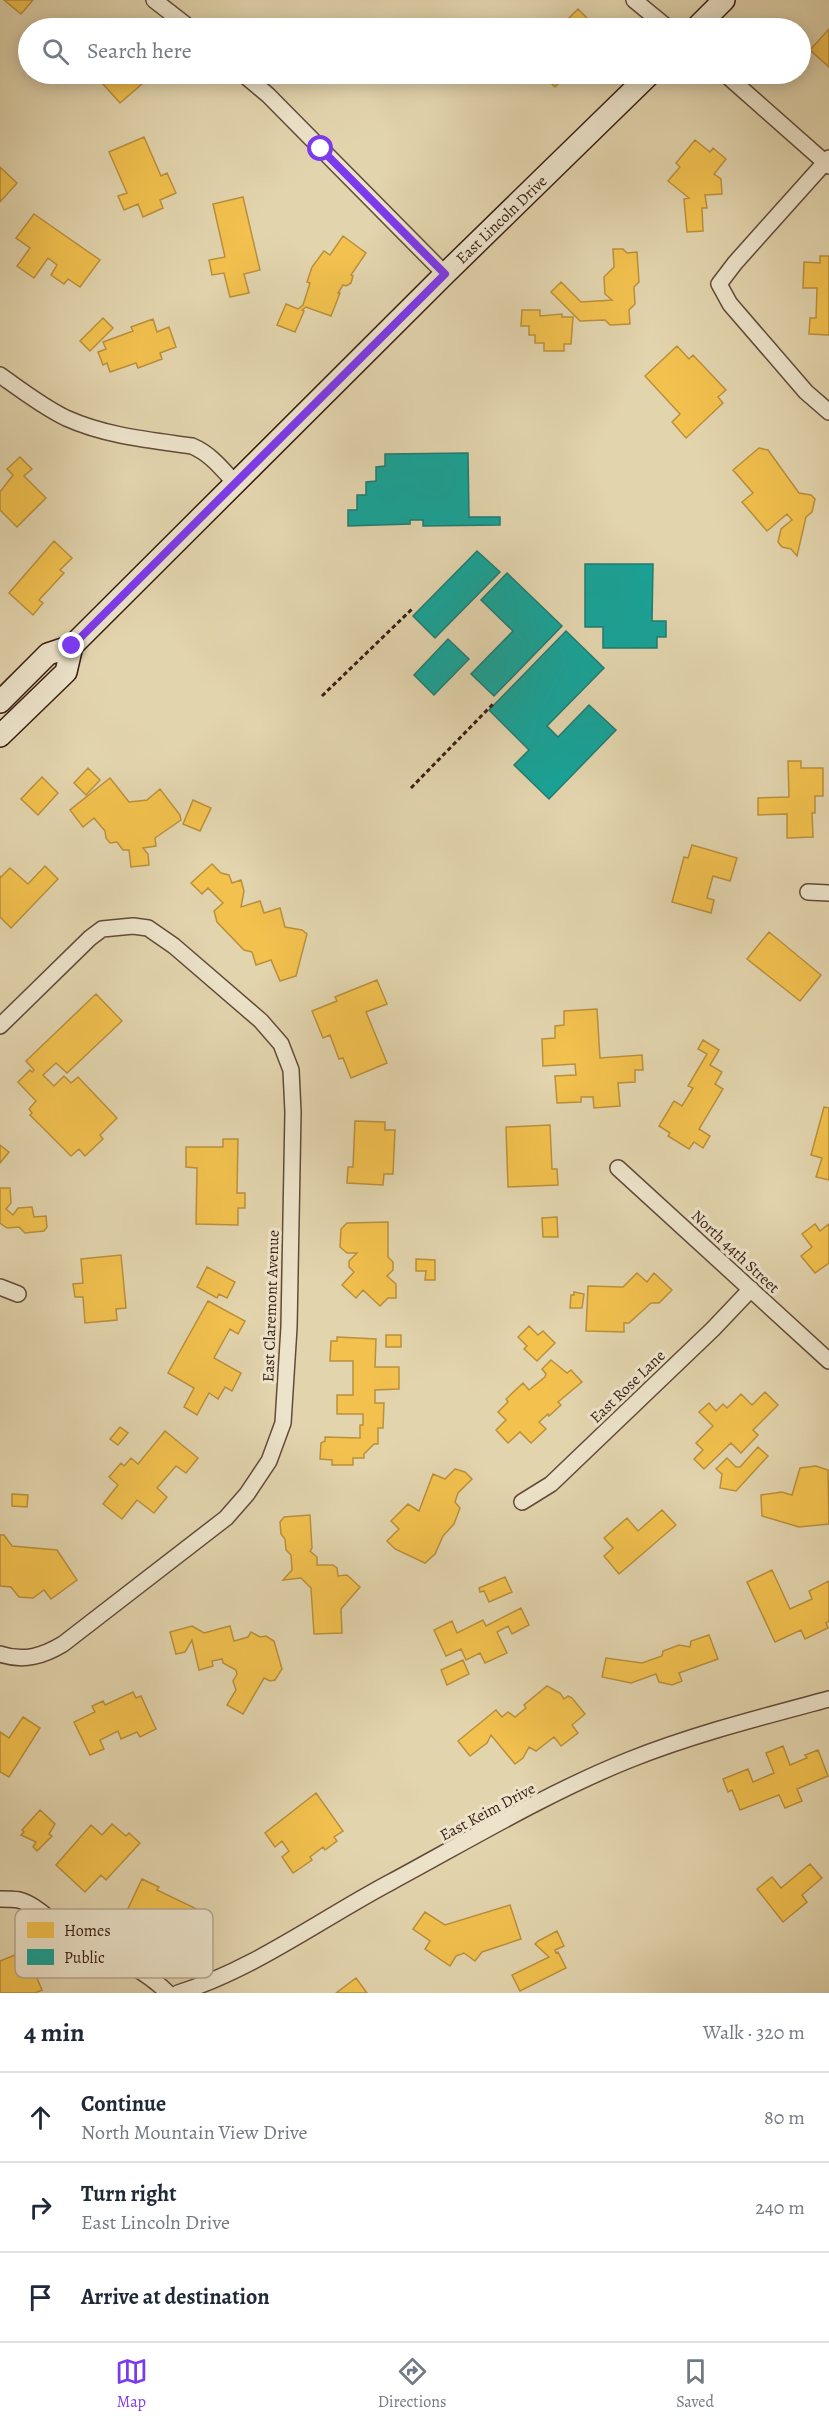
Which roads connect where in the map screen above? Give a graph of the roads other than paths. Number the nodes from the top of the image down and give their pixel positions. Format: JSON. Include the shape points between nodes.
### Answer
{"nodes":[{"id":1,"x":154,"y":0,"type":"edge"},
{"id":2,"x":634,"y":0,"type":"edge"},
{"id":3,"x":724,"y":0,"type":"edge"},
{"id":4,"x":177,"y":18,"type":"edge"},
{"id":5,"x":656,"y":18,"type":"edge"},
{"id":6,"x":706,"y":18,"type":"edge"},
{"id":7,"x":255,"y":84,"type":"edge"},
{"id":8,"x":640,"y":84,"type":"edge"},
{"id":9,"x":737,"y":84,"type":"edge"},
{"id":10,"x":828,"y":162,"type":"edge"},
{"id":11,"x":445,"y":274,"type":"junction"},
{"id":12,"x":0,"y":375,"type":"edge"},
{"id":13,"x":829,"y":412,"type":"edge"},
{"id":14,"x":236,"y":484,"type":"junction"},
{"id":15,"x":72,"y":646,"type":"junction"},
{"id":16,"x":0,"y":702,"type":"edge"},
{"id":17,"x":0,"y":736,"type":"edge"},
{"id":18,"x":808,"y":892,"type":"dead end"},
{"id":19,"x":829,"y":893,"type":"edge"},
{"id":20,"x":0,"y":1026,"type":"edge"},
{"id":21,"x":618,"y":1168,"type":"dead end"},
{"id":22,"x":0,"y":1287,"type":"edge"},
{"id":23,"x":752,"y":1289,"type":"junction"},
{"id":24,"x":18,"y":1294,"type":"dead end"},
{"id":25,"x":829,"y":1361,"type":"edge"},
{"id":26,"x":522,"y":1502,"type":"dead end"},
{"id":27,"x":0,"y":1654,"type":"edge"},
{"id":28,"x":829,"y":1699,"type":"edge"},
{"id":29,"x":0,"y":1899,"type":"edge"},
{"id":30,"x":36,"y":1909,"type":"edge"},
{"id":31,"x":150,"y":1978,"type":"edge"},
{"id":32,"x":168,"y":1993,"type":"edge"},
{"id":33,"x":178,"y":1993,"type":"edge"}],
"edges":[{"from":1,"to":4,"type":"street"},
{"from":2,"to":5,"type":"street"},
{"from":3,"to":6,"type":"main road"},
{"from":7,"to":11,"type":"street"},
{"from":8,"to":11,"type":"main road","name":"East Lincoln Drive"},
{"from":9,"to":10,"type":"street"},
{"from":10,"to":13,"type":"street","via":[[719,284],[730,304],[791,375]]},
{"from":11,"to":14,"type":"main road","name":"East Lincoln Drive"},
{"from":12,"to":14,"type":"street","via":[[63,416],[86,425],[116,435],[201,450]]},
{"from":14,"to":15,"type":"main road","name":"East Lincoln Drive"},
{"from":15,"to":16,"type":"main road","name":"East Lincoln Drive","via":[[48,654]]},
{"from":15,"to":17,"type":"main road","name":"East Lincoln Drive","via":[[66,672]]},
{"from":18,"to":19,"type":"street"},
{"from":20,"to":27,"type":"street","name":"East Claremont Avenue","via":[[102,929],[148,928],[261,1021],[281,1044],[291,1070],[293,1112],[290,1327],[283,1423],[269,1461],[226,1518],[63,1644],[31,1658]]},
{"from":21,"to":23,"type":"street","name":"North 44th Street"},
{"from":22,"to":24,"type":"street"},
{"from":23,"to":25,"type":"street","name":"North 44th Street"},
{"from":23,"to":26,"type":"street","name":"East Rose Lane","via":[[551,1484]]},
{"from":28,"to":33,"type":"street","name":"East Keim Drive","via":[[671,1744],[579,1782],[341,1908],[250,1963]]},
{"from":29,"to":30,"type":"street","via":[[19,1900]]},
{"from":31,"to":32,"type":"street"}]}
